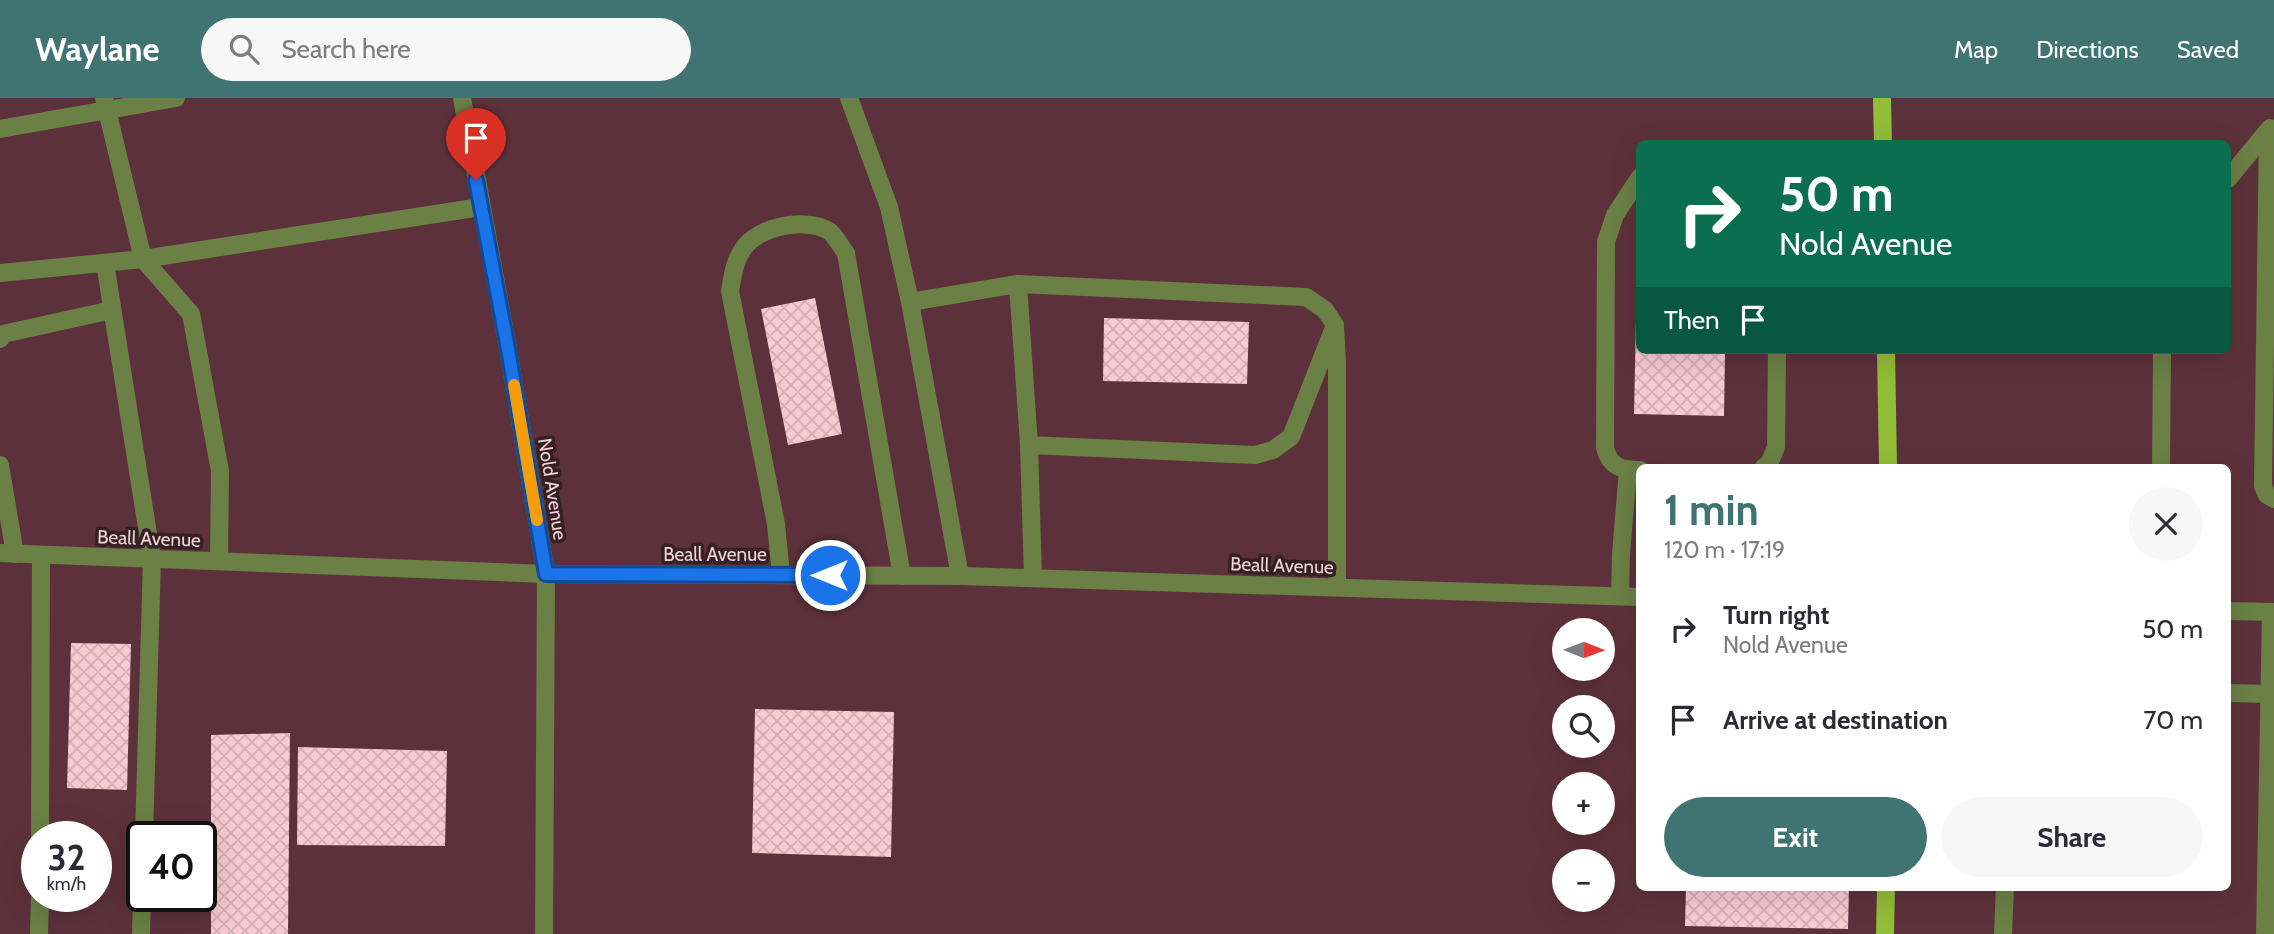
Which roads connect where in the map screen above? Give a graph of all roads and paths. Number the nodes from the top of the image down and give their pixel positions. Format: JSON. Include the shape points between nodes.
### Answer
{"nodes":[{"id":1,"x":176,"y":98,"type":"edge"},
{"id":2,"x":461,"y":98,"type":"edge"},
{"id":3,"x":849,"y":98,"type":"edge"},
{"id":4,"x":1882,"y":98,"type":"edge"},
{"id":5,"x":105,"y":104,"type":"edge"},
{"id":6,"x":2271,"y":127,"type":"edge"},
{"id":7,"x":0,"y":129,"type":"edge"},
{"id":8,"x":1883,"y":140,"type":"edge"},
{"id":9,"x":2231,"y":174,"type":"edge"},
{"id":10,"x":1636,"y":183,"type":"edge"},
{"id":11,"x":481,"y":207,"type":"junction"},
{"id":12,"x":143,"y":260,"type":"junction"},
{"id":13,"x":105,"y":263,"type":"junction"},
{"id":14,"x":0,"y":273,"type":"edge"},
{"id":15,"x":1018,"y":284,"type":"junction"},
{"id":16,"x":909,"y":302,"type":"junction"},
{"id":17,"x":112,"y":310,"type":"junction"},
{"id":18,"x":1335,"y":325,"type":"junction"},
{"id":19,"x":0,"y":339,"type":"edge"},
{"id":20,"x":1777,"y":354,"type":"edge"},
{"id":21,"x":1886,"y":354,"type":"edge"},
{"id":22,"x":2162,"y":354,"type":"edge"},
{"id":23,"x":1029,"y":445,"type":"junction"},
{"id":24,"x":1769,"y":464,"type":"edge"},
{"id":25,"x":1888,"y":464,"type":"edge"},
{"id":26,"x":2161,"y":464,"type":"edge"},
{"id":27,"x":0,"y":465,"type":"edge"},
{"id":28,"x":1634,"y":470,"type":"edge"},
{"id":29,"x":2274,"y":499,"type":"edge"},
{"id":30,"x":8,"y":554,"type":"edge"},
{"id":31,"x":41,"y":555,"type":"junction"},
{"id":32,"x":152,"y":559,"type":"junction"},
{"id":33,"x":219,"y":562,"type":"junction"},
{"id":34,"x":546,"y":574,"type":"junction"},
{"id":35,"x":781,"y":575,"type":"junction"},
{"id":36,"x":902,"y":576,"type":"junction"},
{"id":37,"x":960,"y":576,"type":"junction"},
{"id":38,"x":1033,"y":578,"type":"junction"},
{"id":39,"x":1337,"y":587,"type":"junction"},
{"id":40,"x":1620,"y":596,"type":"junction"},
{"id":41,"x":1636,"y":597,"type":"edge"},
{"id":42,"x":2231,"y":611,"type":"edge"},
{"id":43,"x":2272,"y":612,"type":"edge"},
{"id":44,"x":2231,"y":693,"type":"edge"},
{"id":45,"x":2269,"y":694,"type":"junction"},
{"id":46,"x":40,"y":821,"type":"edge"},
{"id":47,"x":144,"y":821,"type":"edge"},
{"id":48,"x":1886,"y":891,"type":"edge"},
{"id":49,"x":2005,"y":891,"type":"edge"},
{"id":50,"x":40,"y":912,"type":"edge"},
{"id":51,"x":142,"y":912,"type":"edge"},
{"id":52,"x":39,"y":934,"type":"edge"},
{"id":53,"x":141,"y":934,"type":"edge"},
{"id":54,"x":544,"y":934,"type":"edge"},
{"id":55,"x":1885,"y":934,"type":"edge"},
{"id":56,"x":2003,"y":934,"type":"edge"},
{"id":57,"x":2265,"y":934,"type":"edge"}],
"edges":[{"from":1,"to":5,"type":"street"},
{"from":2,"to":11,"type":"street","name":"Nold Avenue"},
{"from":3,"to":16,"type":"street","via":[[889,207]]},
{"from":4,"to":8,"type":"main road"},
{"from":5,"to":7,"type":"street"},
{"from":5,"to":12,"type":"street"},
{"from":6,"to":9,"type":"street"},
{"from":6,"to":29,"type":"street","via":[[2263,486]]},
{"from":10,"to":28,"type":"street","via":[[1615,215],[1606,243],[1605,448],[1616,466]]},
{"from":11,"to":12,"type":"street"},
{"from":11,"to":34,"type":"street","name":"Nold Avenue"},
{"from":12,"to":13,"type":"street"},
{"from":12,"to":33,"type":"street","via":[[191,314],[220,471]]},
{"from":13,"to":14,"type":"street"},
{"from":13,"to":17,"type":"street"},
{"from":15,"to":16,"type":"street"},
{"from":15,"to":18,"type":"street","via":[[1307,297],[1325,310]]},
{"from":15,"to":23,"type":"street"},
{"from":16,"to":37,"type":"street"},
{"from":17,"to":19,"type":"street","via":[[3,334]]},
{"from":17,"to":32,"type":"street"},
{"from":18,"to":23,"type":"street","via":[[1291,437],[1273,450],[1255,455]]},
{"from":18,"to":39,"type":"street"},
{"from":20,"to":24,"type":"street","via":[[1776,447]]},
{"from":21,"to":25,"type":"main road"},
{"from":22,"to":26,"type":"street"},
{"from":23,"to":38,"type":"street"},
{"from":27,"to":30,"type":"street"},
{"from":28,"to":40,"type":"street","via":[[1621,554]]},
{"from":30,"to":31,"type":"street","name":"Beall Avenue"},
{"from":31,"to":32,"type":"street","name":"Beall Avenue"},
{"from":31,"to":46,"type":"street"},
{"from":32,"to":33,"type":"street","name":"Beall Avenue"},
{"from":32,"to":47,"type":"street"},
{"from":33,"to":34,"type":"street","name":"Beall Avenue"},
{"from":34,"to":35,"type":"street","name":"Beall Avenue"},
{"from":34,"to":54,"type":"street","name":"Nold Avenue"},
{"from":35,"to":36,"type":"street","name":"Beall Avenue"},
{"from":35,"to":36,"type":"street","via":[[776,524],[730,290],[734,264],[745,246],[765,231],[800,223],[830,231],[846,253]]},
{"from":36,"to":37,"type":"street","name":"Beall Avenue"},
{"from":37,"to":38,"type":"street","name":"Beall Avenue"},
{"from":38,"to":39,"type":"street","name":"Beall Avenue"},
{"from":39,"to":40,"type":"street","name":"Beall Avenue"},
{"from":40,"to":41,"type":"street","name":"Beall Avenue"},
{"from":42,"to":43,"type":"street"},
{"from":43,"to":45,"type":"street"},
{"from":44,"to":45,"type":"street"},
{"from":45,"to":57,"type":"street"},
{"from":48,"to":55,"type":"main road"},
{"from":49,"to":56,"type":"street"},
{"from":50,"to":52,"type":"street"},
{"from":51,"to":53,"type":"street"}]}
